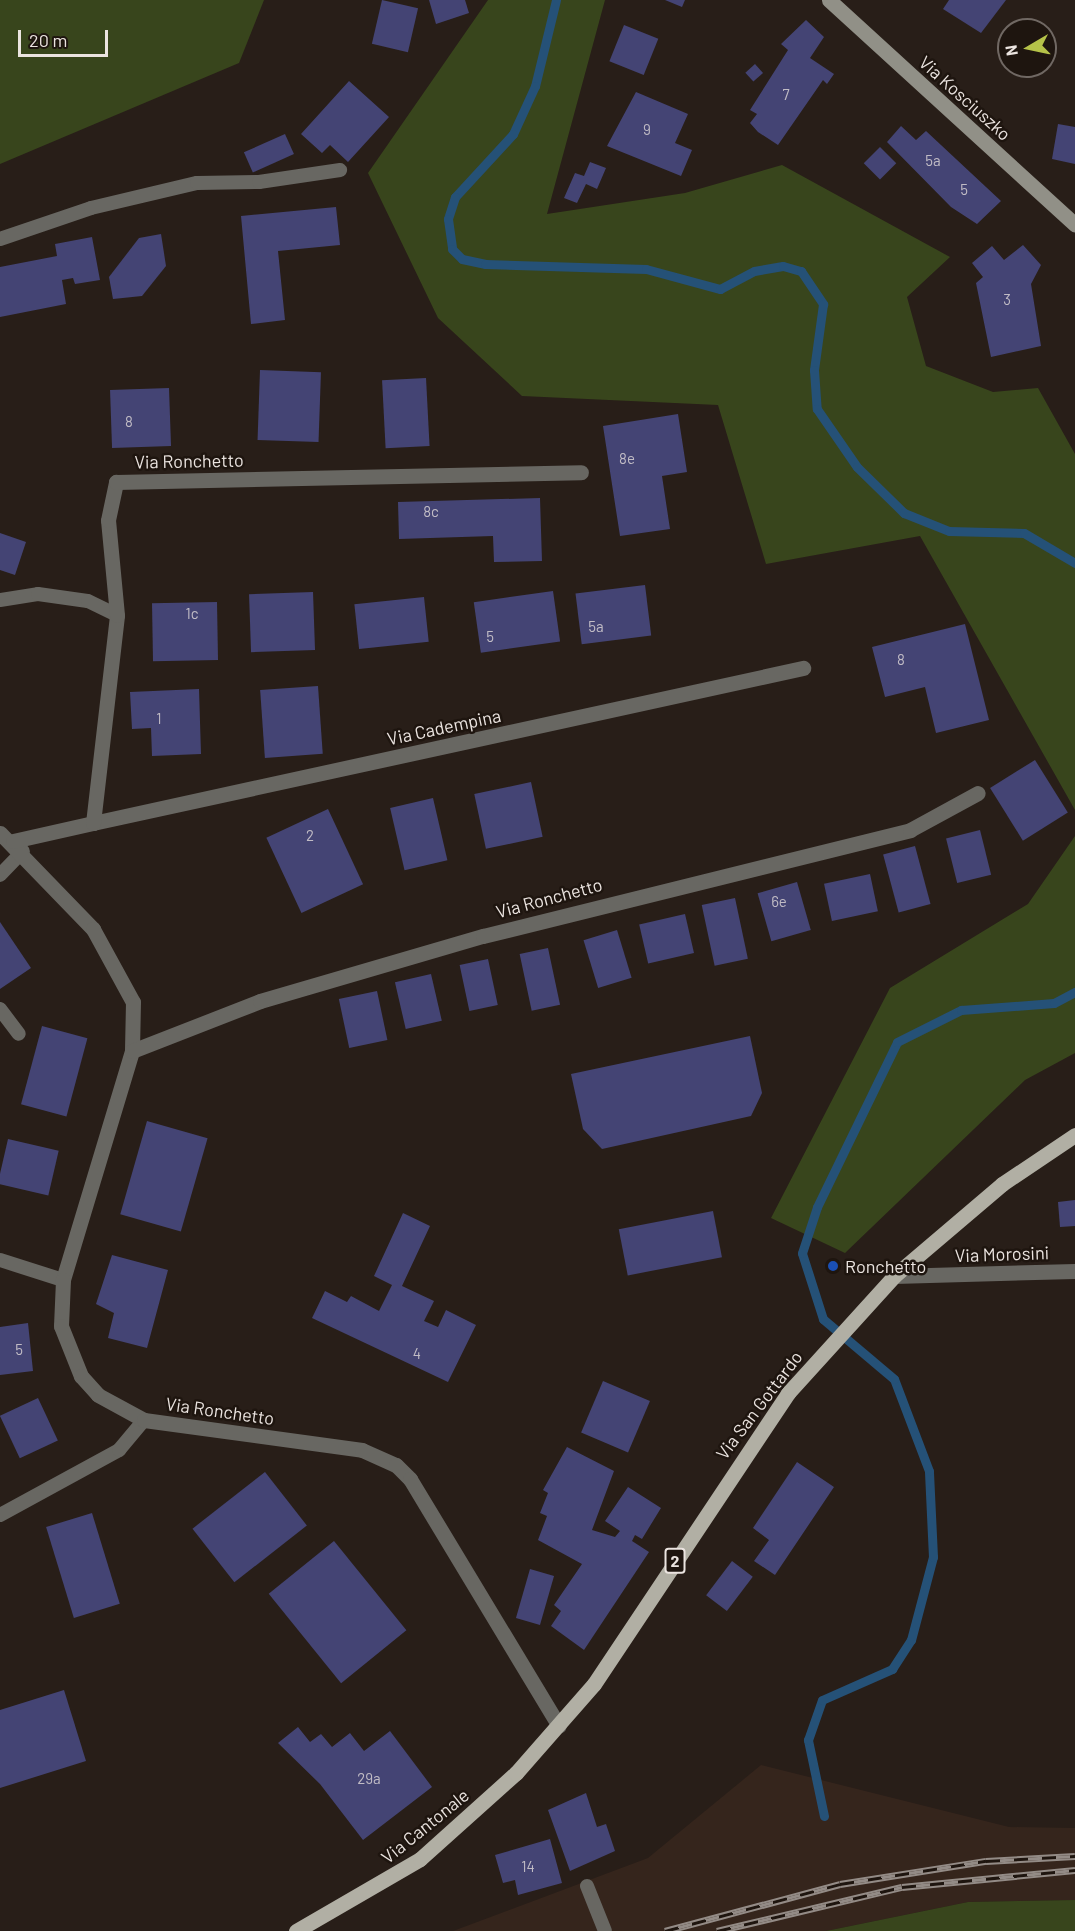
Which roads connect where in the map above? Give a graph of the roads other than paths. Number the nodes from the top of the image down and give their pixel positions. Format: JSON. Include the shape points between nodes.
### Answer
{"nodes":[{"id":1,"x":829,"y":0,"type":"edge"},
{"id":2,"x":340,"y":170,"type":"dead end"},
{"id":3,"x":1075,"y":225,"type":"edge"},
{"id":4,"x":0,"y":239,"type":"edge"},
{"id":5,"x":581,"y":472,"type":"dead end"},
{"id":6,"x":0,"y":600,"type":"edge"},
{"id":7,"x":117,"y":615,"type":"junction"},
{"id":8,"x":803,"y":668,"type":"dead end"},
{"id":9,"x":978,"y":793,"type":"dead end"},
{"id":10,"x":93,"y":823,"type":"junction"},
{"id":11,"x":12,"y":841,"type":"edge"},
{"id":12,"x":0,"y":875,"type":"edge"},
{"id":13,"x":0,"y":1009,"type":"edge"},
{"id":14,"x":19,"y":1034,"type":"dead end"},
{"id":15,"x":132,"y":1051,"type":"junction"},
{"id":16,"x":1075,"y":1135,"type":"edge"},
{"id":17,"x":0,"y":1260,"type":"edge"},
{"id":18,"x":1075,"y":1271,"type":"edge"},
{"id":19,"x":894,"y":1276,"type":"junction"},
{"id":20,"x":63,"y":1280,"type":"junction"},
{"id":21,"x":144,"y":1420,"type":"junction"},
{"id":22,"x":0,"y":1515,"type":"edge"},
{"id":23,"x":559,"y":1726,"type":"junction"},
{"id":24,"x":587,"y":1886,"type":"dead end"},
{"id":25,"x":296,"y":1931,"type":"edge"},
{"id":26,"x":605,"y":1931,"type":"edge"}],
"edges":[{"from":1,"to":3,"type":"street","name":"Via Kosciuszko"},
{"from":2,"to":4,"type":"lane","via":[[259,182],[197,183],[91,208]]},
{"from":5,"to":7,"type":"street","name":"Via Ronchetto","via":[[116,482],[108,520]]},
{"from":6,"to":7,"type":"lane","via":[[38,594],[88,601]]},
{"from":7,"to":10,"type":"street","name":"Via Ronchetto"},
{"from":8,"to":10,"type":"street","name":"Via Cadempina"},
{"from":9,"to":15,"type":"street","name":"Via Ronchetto","via":[[910,830],[483,936],[260,1001]]},
{"from":10,"to":11,"type":"street"},
{"from":11,"to":12,"type":"lane"},
{"from":11,"to":15,"type":"street","name":"Via Ronchetto","via":[[93,928],[133,1002]]},
{"from":13,"to":14,"type":"lane"},
{"from":15,"to":20,"type":"street","name":"Via Ronchetto"},
{"from":16,"to":19,"type":"main road","name":"Via San Gottardo","number":"2","via":[[1002,1184]]},
{"from":17,"to":20,"type":"lane"},
{"from":18,"to":19,"type":"street","name":"Via Morosini"},
{"from":19,"to":23,"type":"main road","name":"Via San Gottardo","number":"2","via":[[788,1393],[600,1675]]},
{"from":20,"to":21,"type":"street","name":"Via Ronchetto","via":[[61,1326],[81,1376],[98,1395]]},
{"from":21,"to":22,"type":"lane","via":[[120,1450]]},
{"from":21,"to":23,"type":"street","name":"Via Ronchetto","via":[[362,1450],[396,1465],[410,1479]]},
{"from":23,"to":25,"type":"main road","name":"Via Cantonale","number":"2","via":[[487,1801],[427,1854],[381,1886]]},
{"from":24,"to":26,"type":"lane"}]}
